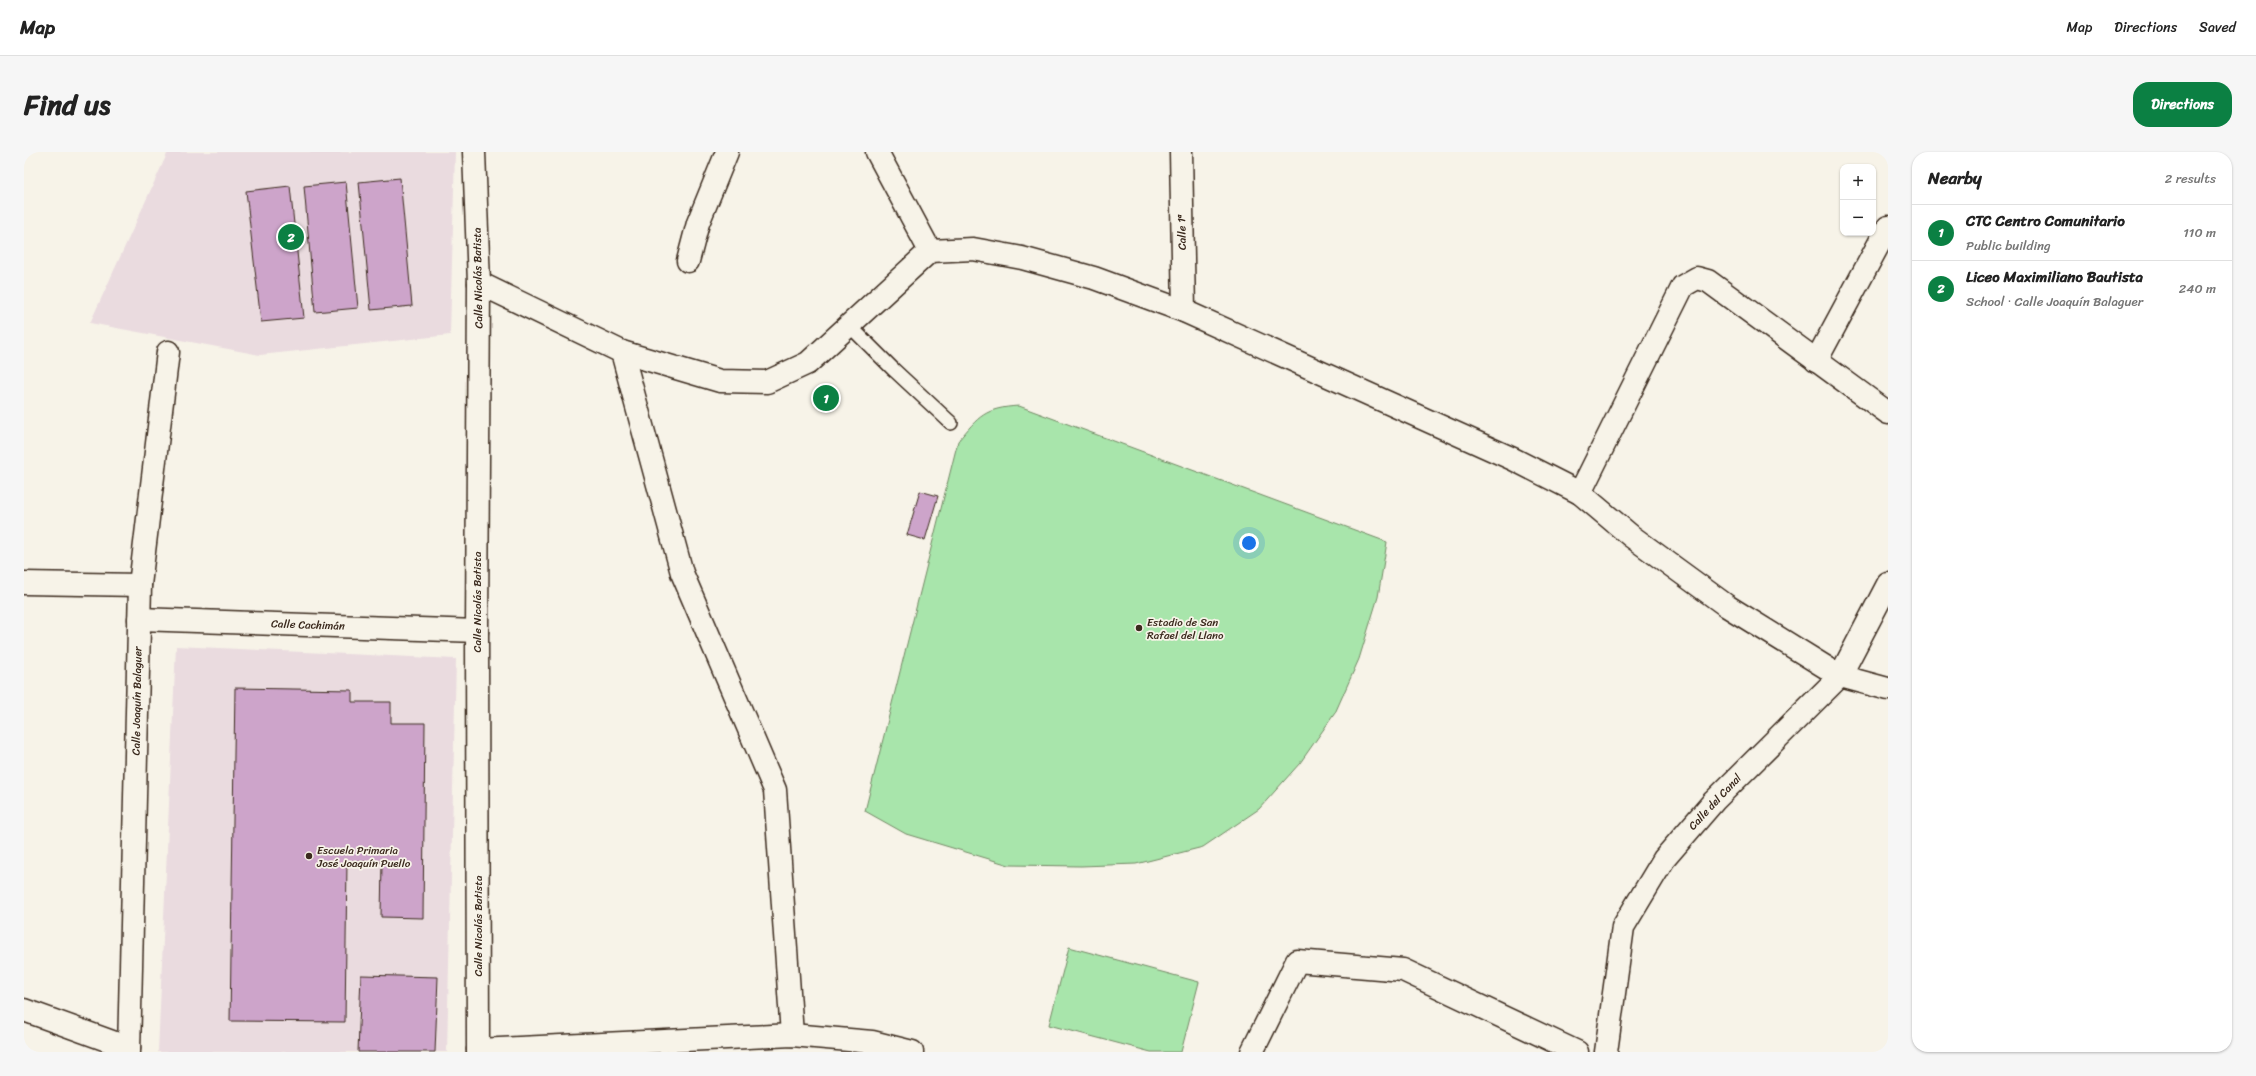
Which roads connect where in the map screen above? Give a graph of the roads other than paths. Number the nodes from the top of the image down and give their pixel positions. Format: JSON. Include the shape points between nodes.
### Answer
{"nodes":[{"id":1,"x":474,"y":152,"type":"edge"},
{"id":2,"x":727,"y":152,"type":"edge"},
{"id":3,"x":878,"y":152,"type":"edge"},
{"id":4,"x":1181,"y":152,"type":"edge"},
{"id":5,"x":1888,"y":227,"type":"edge"},
{"id":6,"x":930,"y":252,"type":"junction"},
{"id":7,"x":688,"y":262,"type":"dead end"},
{"id":8,"x":479,"y":283,"type":"junction"},
{"id":9,"x":1184,"y":311,"type":"junction"},
{"id":10,"x":850,"y":326,"type":"junction"},
{"id":11,"x":168,"y":352,"type":"dead end"},
{"id":12,"x":622,"y":352,"type":"junction"},
{"id":13,"x":1816,"y":361,"type":"junction"},
{"id":14,"x":1888,"y":413,"type":"edge"},
{"id":15,"x":951,"y":423,"type":"dead end"},
{"id":16,"x":1580,"y":493,"type":"junction"},
{"id":17,"x":24,"y":583,"type":"edge"},
{"id":18,"x":1888,"y":584,"type":"edge"},
{"id":19,"x":140,"y":585,"type":"junction"},
{"id":20,"x":139,"y":619,"type":"junction"},
{"id":21,"x":477,"y":631,"type":"junction"},
{"id":22,"x":1840,"y":676,"type":"junction"},
{"id":23,"x":1888,"y":689,"type":"edge"},
{"id":24,"x":24,"y":1010,"type":"edge"},
{"id":25,"x":792,"y":1036,"type":"junction"},
{"id":26,"x":872,"y":1047,"type":"edge"},
{"id":27,"x":642,"y":1048,"type":"edge"},
{"id":28,"x":129,"y":1050,"type":"edge"},
{"id":29,"x":478,"y":1051,"type":"edge"},
{"id":30,"x":912,"y":1052,"type":"edge"},
{"id":31,"x":1252,"y":1052,"type":"edge"},
{"id":32,"x":1577,"y":1052,"type":"edge"},
{"id":33,"x":1606,"y":1052,"type":"edge"}],
"edges":[{"from":1,"to":8,"type":"street","name":"Calle Nicolás Batista"},
{"from":2,"to":7,"type":"street","via":[[698,223]]},
{"from":3,"to":6,"type":"street"},
{"from":4,"to":9,"type":"street","name":"Calle 1ª"},
{"from":5,"to":13,"type":"street"},
{"from":6,"to":9,"type":"street","via":[[973,249],[1022,258],[1094,278]]},
{"from":6,"to":10,"type":"street"},
{"from":8,"to":12,"type":"street"},
{"from":8,"to":21,"type":"street","name":"Calle Nicolás Batista"},
{"from":9,"to":16,"type":"street","via":[[1513,459]]},
{"from":10,"to":12,"type":"street","via":[[808,363],[767,382],[720,381]]},
{"from":10,"to":15,"type":"lane"},
{"from":11,"to":19,"type":"street","name":"Calle Joaquín Balaguer"},
{"from":12,"to":25,"type":"street","via":[[682,573],[775,790]]},
{"from":13,"to":14,"type":"street"},
{"from":13,"to":16,"type":"street","via":[[1708,281],[1697,278],[1689,280],[1683,286]]},
{"from":16,"to":22,"type":"street","via":[[1631,536],[1727,606]]},
{"from":17,"to":19,"type":"street"},
{"from":18,"to":22,"type":"street","name":"Calle del Canal"},
{"from":19,"to":20,"type":"street","name":"Calle Joaquín Balaguer"},
{"from":20,"to":21,"type":"street","name":"Calle Cachimán"},
{"from":20,"to":28,"type":"street","name":"Calle Joaquín Balaguer"},
{"from":21,"to":29,"type":"street","name":"Calle Nicolás Batista"},
{"from":22,"to":23,"type":"street"},
{"from":22,"to":33,"type":"street","name":"Calle del Canal","via":[[1714,801],[1664,859],[1623,927]]},
{"from":24,"to":28,"type":"street"},
{"from":25,"to":26,"type":"street"},
{"from":25,"to":27,"type":"street"},
{"from":26,"to":30,"type":"street"},
{"from":27,"to":29,"type":"street"},
{"from":31,"to":32,"type":"street","via":[[1297,961],[1403,970]]}]}
